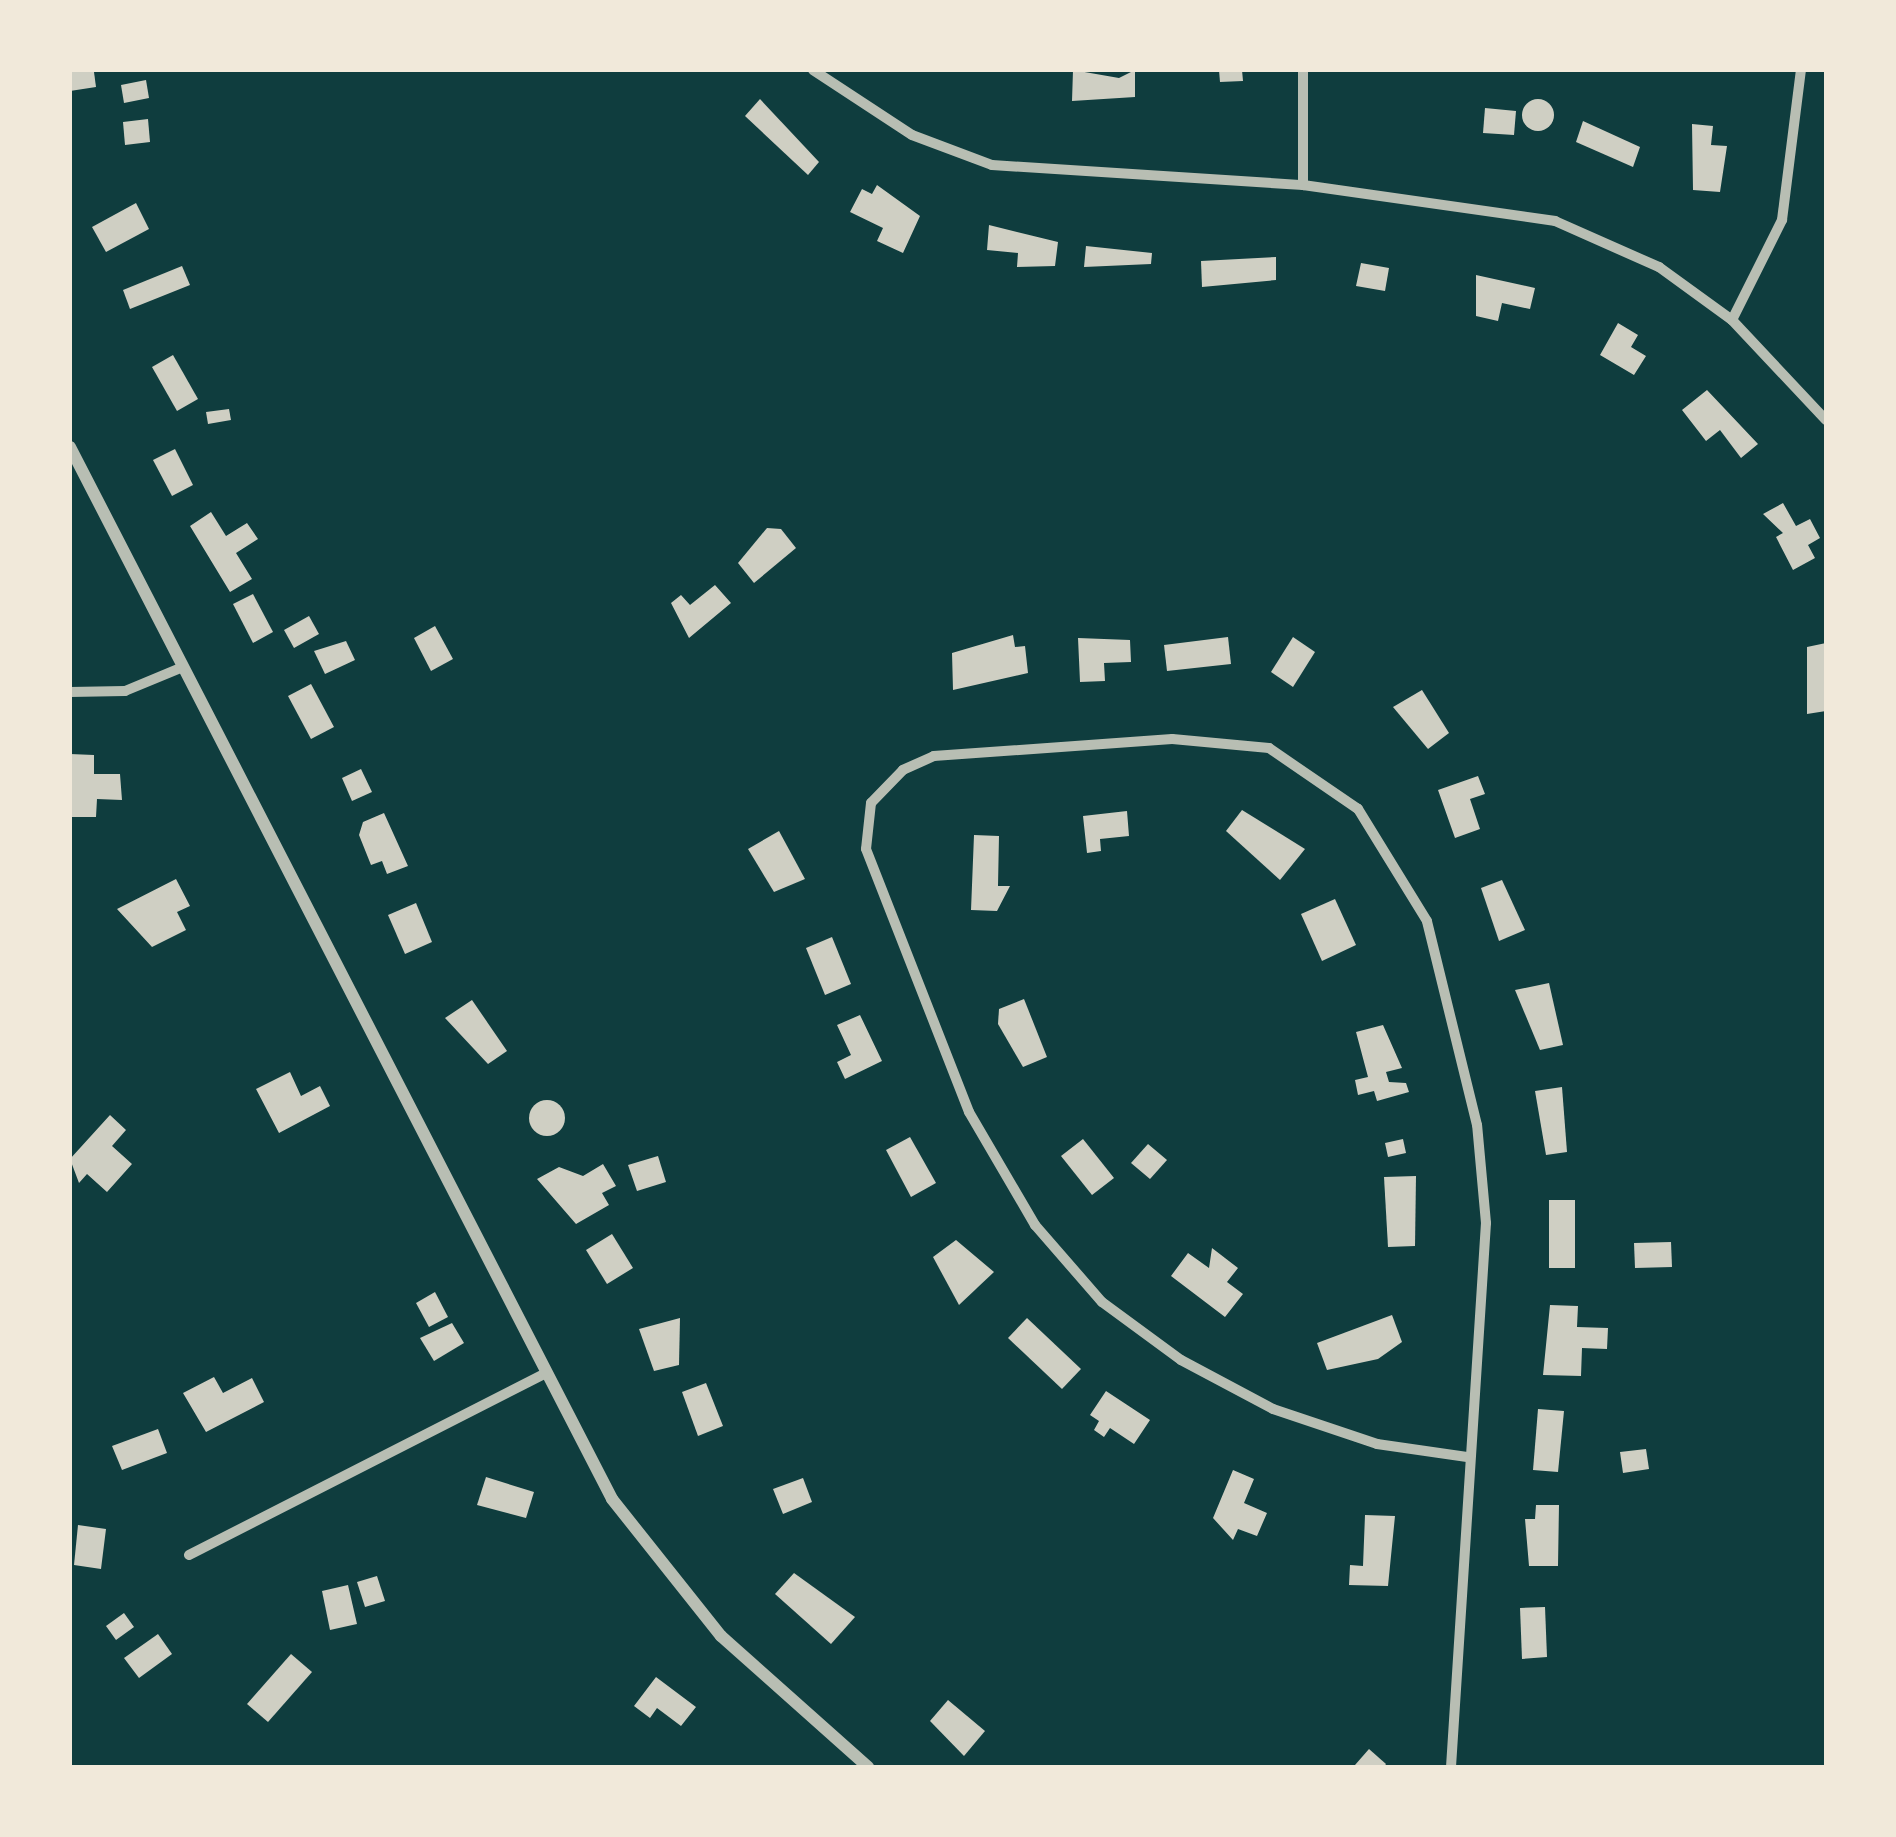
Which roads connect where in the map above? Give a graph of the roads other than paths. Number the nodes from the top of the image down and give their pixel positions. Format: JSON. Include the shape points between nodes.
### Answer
{"nodes":[{"id":1,"x":813,"y":70,"type":"edge"},
{"id":2,"x":1303,"y":70,"type":"edge"},
{"id":3,"x":1801,"y":70,"type":"edge"},
{"id":4,"x":1302,"y":185,"type":"junction"},
{"id":5,"x":1732,"y":320,"type":"junction"},
{"id":6,"x":1826,"y":420,"type":"edge"},
{"id":7,"x":70,"y":447,"type":"edge"},
{"id":8,"x":183,"y":668,"type":"junction"},
{"id":9,"x":70,"y":692,"type":"edge"},
{"id":10,"x":544,"y":1374,"type":"junction"},
{"id":11,"x":1467,"y":1457,"type":"junction"},
{"id":12,"x":189,"y":1556,"type":"dead end"},
{"id":13,"x":868,"y":1767,"type":"edge"},
{"id":14,"x":1451,"y":1767,"type":"edge"}],
"edges":[{"from":1,"to":4,"type":"street","via":[[912,135],[992,165]]},
{"from":2,"to":4,"type":"street"},
{"from":3,"to":5,"type":"street","via":[[1782,220]]},
{"from":4,"to":5,"type":"street","via":[[1555,221],[1659,267]]},
{"from":5,"to":6,"type":"street"},
{"from":7,"to":8,"type":"street"},
{"from":8,"to":9,"type":"street","via":[[125,691]]},
{"from":8,"to":10,"type":"street"},
{"from":10,"to":12,"type":"street"},
{"from":10,"to":13,"type":"street","via":[[612,1499],[686,1598]]},
{"from":11,"to":11,"type":"street","via":[[1483,1350],[1477,1125],[1428,921],[1358,809],[1298,762],[1227,741],[934,756],[903,770],[871,802],[866,849],[969,1112],[1035,1225],[1102,1302],[1181,1360],[1273,1410],[1376,1444]]},
{"from":11,"to":14,"type":"street"}]}
